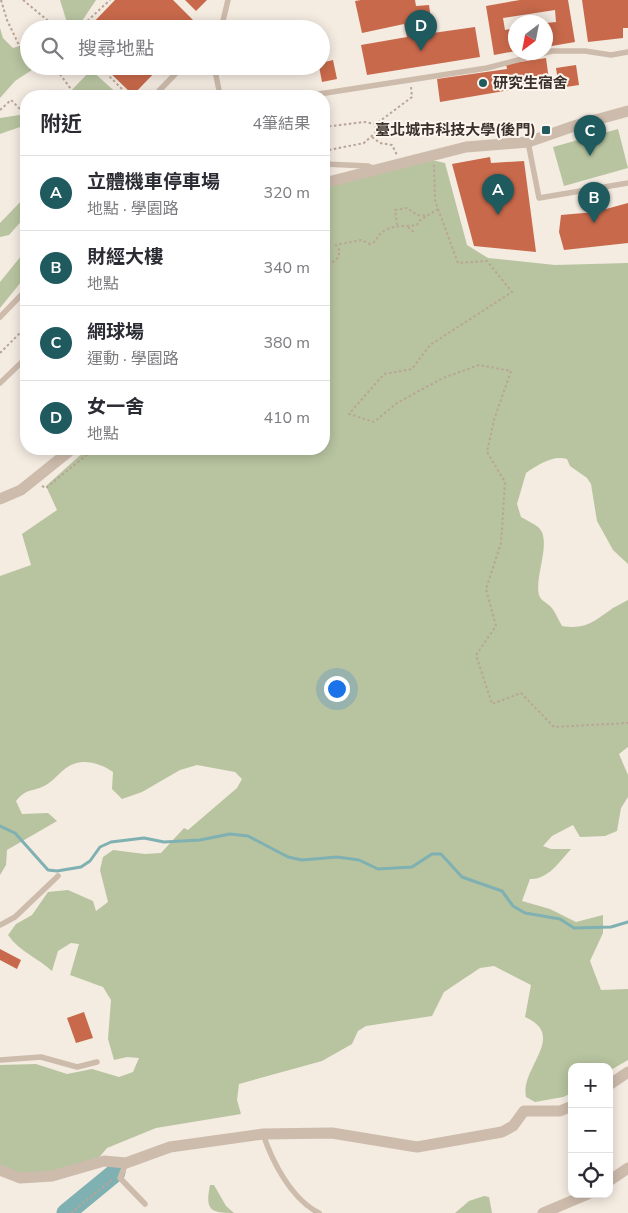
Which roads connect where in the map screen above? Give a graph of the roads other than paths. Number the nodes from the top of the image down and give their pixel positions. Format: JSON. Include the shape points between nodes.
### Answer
{"nodes":[{"id":1,"x":228,"y":0,"type":"edge"},
{"id":2,"x":222,"y":20,"type":"edge"},
{"id":3,"x":628,"y":52,"type":"edge"},
{"id":4,"x":174,"y":75,"type":"edge"},
{"id":5,"x":216,"y":75,"type":"edge"},
{"id":6,"x":160,"y":90,"type":"edge"},
{"id":7,"x":219,"y":90,"type":"edge"},
{"id":8,"x":330,"y":92,"type":"edge"},
{"id":9,"x":628,"y":111,"type":"edge"},
{"id":10,"x":528,"y":142,"type":"junction"},
{"id":11,"x":330,"y":164,"type":"edge"},
{"id":12,"x":377,"y":170,"type":"junction"},
{"id":13,"x":330,"y":182,"type":"edge"},
{"id":14,"x":628,"y":183,"type":"edge"},
{"id":15,"x":20,"y":296,"type":"edge"},
{"id":16,"x":0,"y":317,"type":"edge"},
{"id":17,"x":20,"y":364,"type":"edge"},
{"id":18,"x":0,"y":383,"type":"edge"},
{"id":19,"x":65,"y":455,"type":"edge"},
{"id":20,"x":0,"y":500,"type":"edge"},
{"id":21,"x":58,"y":876,"type":"dead end"},
{"id":22,"x":0,"y":926,"type":"edge"},
{"id":23,"x":0,"y":1060,"type":"edge"},
{"id":24,"x":97,"y":1062,"type":"dead end"},
{"id":25,"x":628,"y":1072,"type":"edge"},
{"id":26,"x":613,"y":1082,"type":"edge"},
{"id":27,"x":568,"y":1108,"type":"edge"},
{"id":28,"x":263,"y":1134,"type":"junction"},
{"id":29,"x":126,"y":1163,"type":"junction"},
{"id":30,"x":628,"y":1168,"type":"edge"},
{"id":31,"x":0,"y":1170,"type":"edge"},
{"id":32,"x":613,"y":1178,"type":"edge"},
{"id":33,"x":579,"y":1198,"type":"edge"},
{"id":34,"x":145,"y":1204,"type":"dead end"},
{"id":35,"x":319,"y":1213,"type":"edge"},
{"id":36,"x":543,"y":1213,"type":"edge"}],
"edges":[{"from":1,"to":2,"type":"lane"},
{"from":3,"to":8,"type":"lane","via":[[611,55],[552,51],[487,68]]},
{"from":4,"to":6,"type":"lane"},
{"from":5,"to":7,"type":"lane"},
{"from":9,"to":10,"type":"street"},
{"from":10,"to":12,"type":"street","via":[[466,147]]},
{"from":10,"to":14,"type":"lane","via":[[539,198]]},
{"from":11,"to":12,"type":"lane","via":[[368,166]]},
{"from":12,"to":13,"type":"street"},
{"from":15,"to":16,"type":"lane"},
{"from":17,"to":18,"type":"lane"},
{"from":19,"to":20,"type":"street","via":[[31,483]]},
{"from":21,"to":22,"type":"lane","via":[[15,917]]},
{"from":23,"to":24,"type":"lane","via":[[41,1057],[77,1067]]},
{"from":25,"to":26,"type":"street"},
{"from":27,"to":28,"type":"street","via":[[560,1111],[524,1111],[513,1126],[502,1132],[417,1147],[332,1133]]},
{"from":28,"to":29,"type":"street","via":[[170,1147]]},
{"from":28,"to":35,"type":"lane","via":[[269,1151],[290,1185]]},
{"from":29,"to":31,"type":"street","via":[[104,1161],[52,1176],[20,1178]]},
{"from":29,"to":34,"type":"lane","via":[[120,1178]]},
{"from":30,"to":32,"type":"street"},
{"from":33,"to":36,"type":"street"}]}
